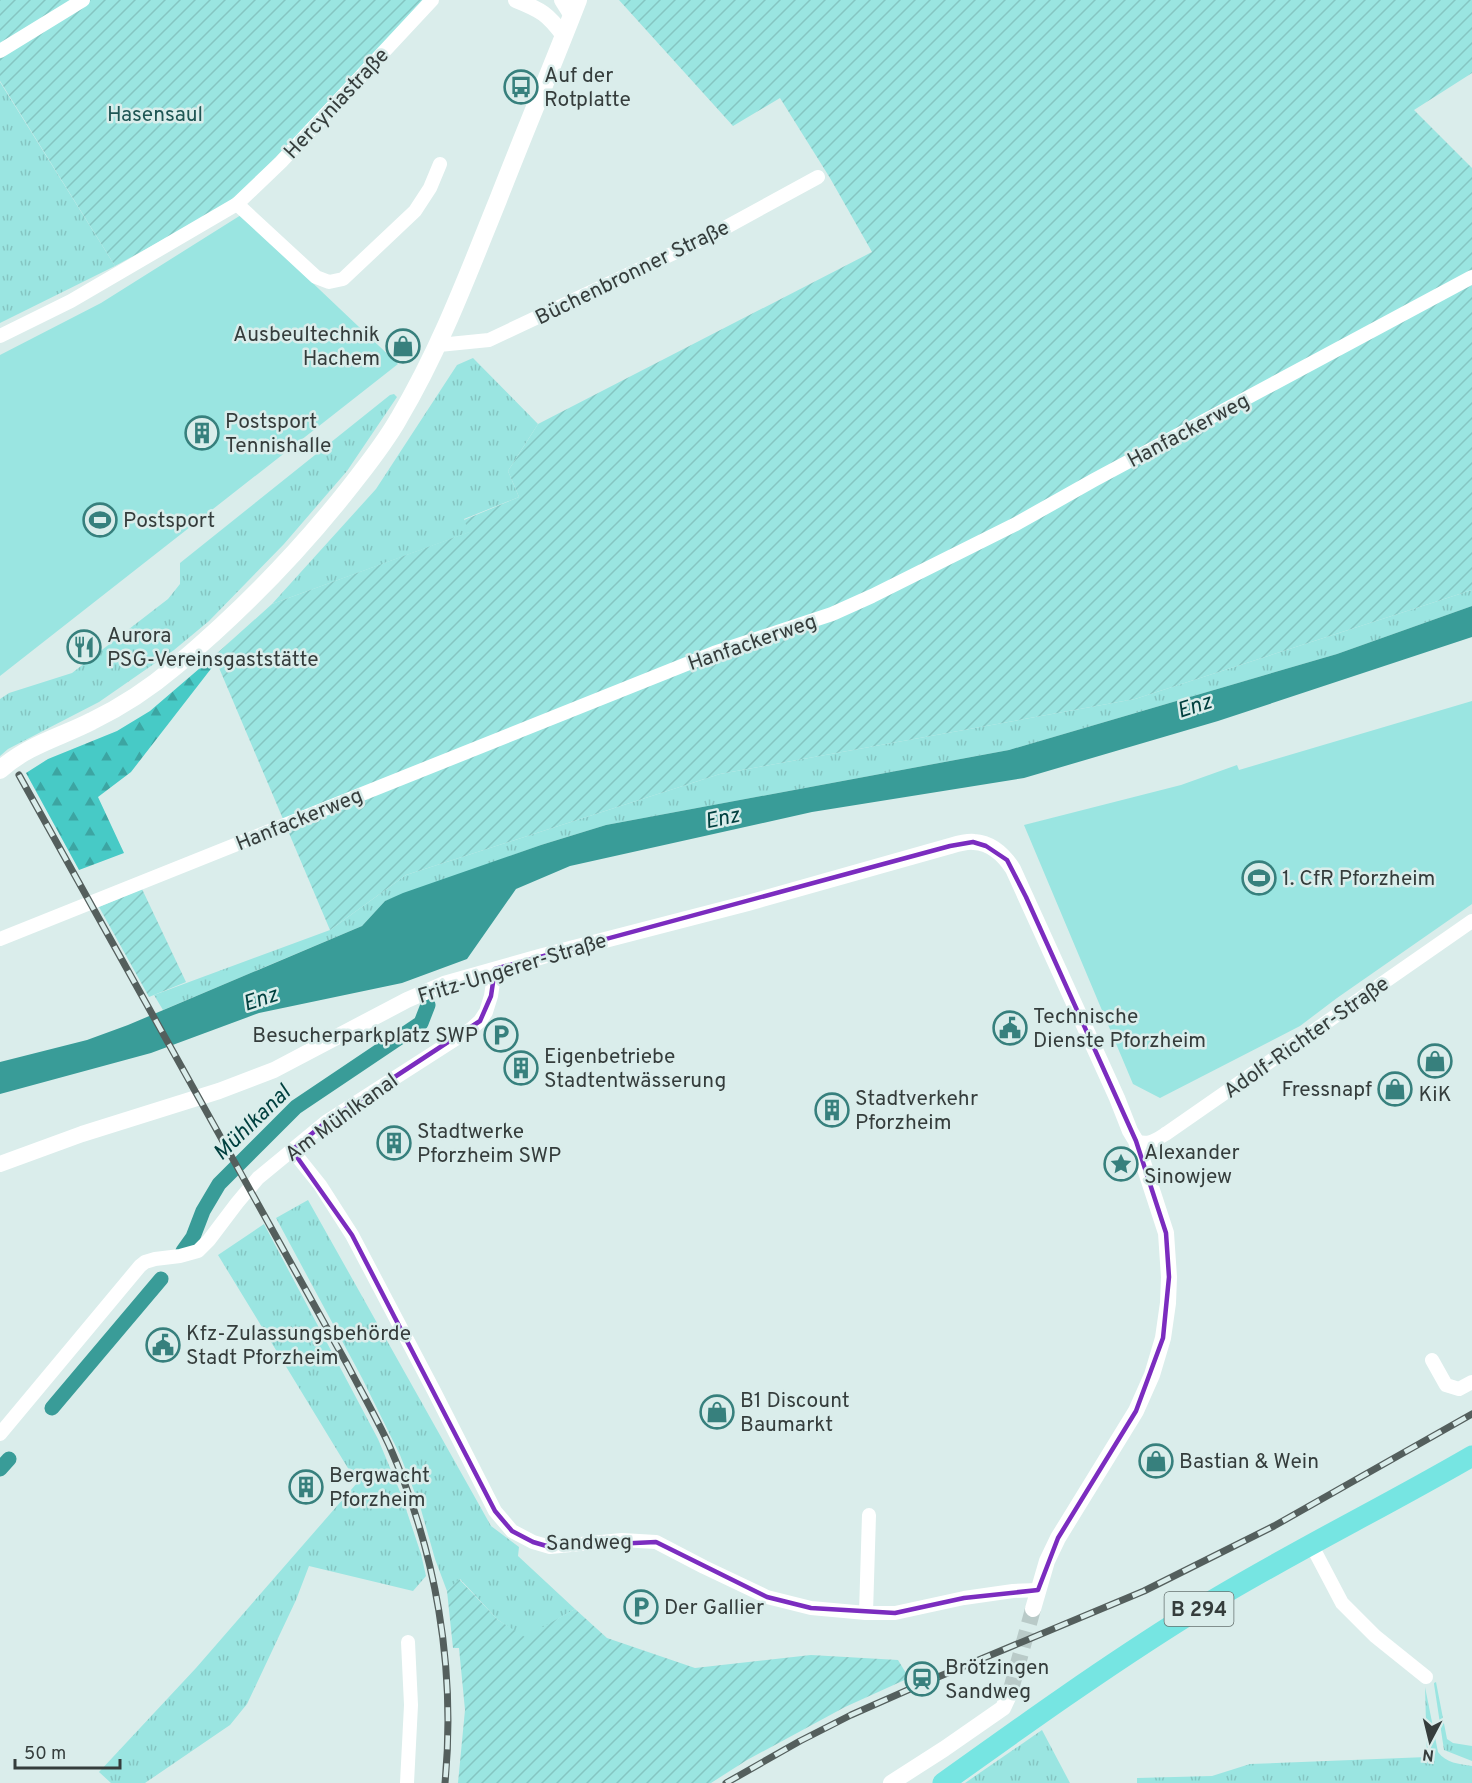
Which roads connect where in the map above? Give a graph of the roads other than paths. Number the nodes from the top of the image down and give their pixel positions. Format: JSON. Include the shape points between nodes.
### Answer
{"nodes":[{"id":1,"x":83,"y":0,"type":"edge"},
{"id":2,"x":432,"y":0,"type":"edge"},
{"id":3,"x":516,"y":0,"type":"edge"},
{"id":4,"x":562,"y":0,"type":"edge"},
{"id":5,"x":575,"y":8,"type":"edge"},
{"id":6,"x":564,"y":36,"type":"junction"},
{"id":7,"x":0,"y":51,"type":"edge"},
{"id":8,"x":440,"y":164,"type":"dead end"},
{"id":9,"x":818,"y":177,"type":"dead end"},
{"id":10,"x":237,"y":204,"type":"junction"},
{"id":11,"x":1472,"y":277,"type":"edge"},
{"id":12,"x":0,"y":336,"type":"edge"},
{"id":13,"x":439,"y":345,"type":"junction"},
{"id":14,"x":0,"y":770,"type":"edge"},
{"id":15,"x":1472,"y":921,"type":"edge"},
{"id":16,"x":0,"y":939,"type":"edge"},
{"id":17,"x":495,"y":969,"type":"junction"},
{"id":18,"x":1136,"y":1142,"type":"junction"},
{"id":19,"x":292,"y":1150,"type":"junction"},
{"id":20,"x":0,"y":1164,"type":"edge"},
{"id":21,"x":1432,"y":1360,"type":"dead end"},
{"id":22,"x":1472,"y":1382,"type":"edge"},
{"id":23,"x":0,"y":1434,"type":"edge"},
{"id":24,"x":1472,"y":1456,"type":"edge"},
{"id":25,"x":869,"y":1515,"type":"dead end"},
{"id":26,"x":1311,"y":1544,"type":"junction"},
{"id":27,"x":1038,"y":1590,"type":"junction"},
{"id":28,"x":1033,"y":1609,"type":"tunnel mouth"},
{"id":29,"x":866,"y":1613,"type":"junction"},
{"id":30,"x":408,"y":1642,"type":"dead end"},
{"id":31,"x":1426,"y":1677,"type":"dead end"},
{"id":32,"x":1010,"y":1693,"type":"tunnel mouth"},
{"id":33,"x":407,"y":1783,"type":"edge"},
{"id":34,"x":891,"y":1783,"type":"edge"},
{"id":35,"x":943,"y":1783,"type":"edge"}],
"edges":[{"from":1,"to":7,"type":"street"},
{"from":2,"to":10,"type":"street","name":"Hercyniastraße"},
{"from":3,"to":6,"type":"street","via":[[539,10]]},
{"from":4,"to":5,"type":"street"},
{"from":5,"to":6,"type":"main road"},
{"from":6,"to":13,"type":"main road"},
{"from":8,"to":10,"type":"street","via":[[415,212],[343,279],[329,282],[316,277]]},
{"from":9,"to":13,"type":"street","name":"Büchenbronner Straße","via":[[710,236],[489,340]]},
{"from":10,"to":12,"type":"street","name":"Hercyniastraße","via":[[71,302]]},
{"from":11,"to":16,"type":"street","name":"Hanfackerweg","via":[[1016,524],[832,614],[714,653]]},
{"from":13,"to":14,"type":"main road","via":[[399,420],[359,476],[303,543],[229,619],[176,666],[123,705],[30,748]]},
{"from":15,"to":18,"type":"street","name":"Adolf-Richter-Straße","via":[[1167,1133],[1153,1142]]},
{"from":17,"to":18,"type":"street","name":"Fritz-Ungerer-Straße","via":[[973,842],[1002,854],[1013,869]]},
{"from":17,"to":19,"type":"street","name":"Am Mühlkanal","via":[[491,996],[480,1021],[326,1122]]},
{"from":17,"to":20,"type":"street","name":"Fritz-Ungerer-Straße","via":[[407,1000],[274,1070]]},
{"from":18,"to":27,"type":"street","via":[[1166,1233],[1169,1277],[1163,1338],[1136,1411],[1058,1538]]},
{"from":19,"to":23,"type":"street","name":"Am Mühlkanal","via":[[258,1178],[198,1251],[140,1266]]},
{"from":19,"to":29,"type":"street","name":"Sandweg","via":[[352,1235],[495,1511],[512,1531],[550,1547],[622,1540],[656,1542],[767,1597],[811,1608]]},
{"from":21,"to":22,"type":"street","via":[[1446,1385],[1459,1389]]},
{"from":24,"to":26,"type":"main road","number":"B 294"},
{"from":25,"to":29,"type":"street"},
{"from":26,"to":31,"type":"street","via":[[1342,1603]]},
{"from":26,"to":35,"type":"main road","number":"B 294","via":[[1147,1642]]},
{"from":27,"to":28,"type":"street"},
{"from":27,"to":29,"type":"street","name":"Sandweg","via":[[964,1598],[895,1613]]},
{"from":30,"to":33,"type":"street","via":[[411,1705]]},
{"from":32,"to":34,"type":"street","via":[[1003,1708]]}]}
